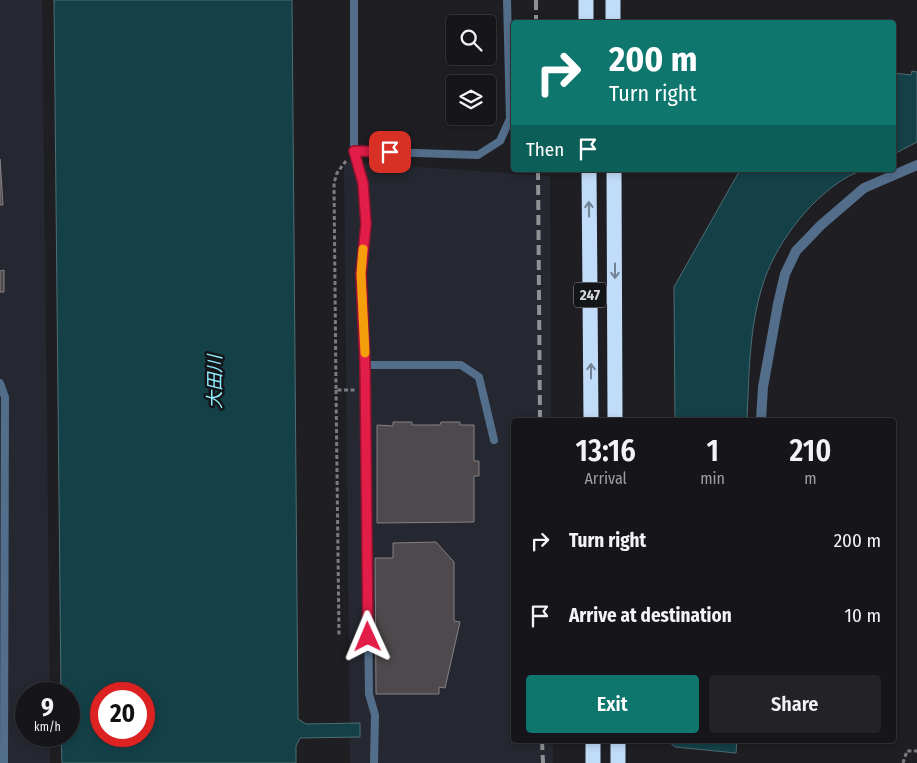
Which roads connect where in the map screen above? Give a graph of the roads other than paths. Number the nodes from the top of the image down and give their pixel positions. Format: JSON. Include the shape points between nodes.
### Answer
{"nodes":[{"id":1,"x":354,"y":0,"type":"edge"},
{"id":2,"x":507,"y":0,"type":"edge"},
{"id":3,"x":586,"y":0,"type":"edge"},
{"id":4,"x":613,"y":0,"type":"edge"},
{"id":5,"x":586,"y":20,"type":"edge"},
{"id":6,"x":613,"y":20,"type":"edge"},
{"id":7,"x":354,"y":151,"type":"junction"},
{"id":8,"x":917,"y":165,"type":"edge"},
{"id":9,"x":589,"y":172,"type":"edge"},
{"id":10,"x":614,"y":172,"type":"edge"},
{"id":11,"x":365,"y":365,"type":"junction"},
{"id":12,"x":0,"y":383,"type":"edge"},
{"id":13,"x":3,"y":394,"type":"edge"},
{"id":14,"x":591,"y":418,"type":"edge"},
{"id":15,"x":616,"y":418,"type":"edge"},
{"id":16,"x":762,"y":418,"type":"edge"},
{"id":17,"x":494,"y":440,"type":"dead end"},
{"id":18,"x":593,"y":743,"type":"edge"},
{"id":19,"x":618,"y":743,"type":"edge"},
{"id":20,"x":4,"y":763,"type":"edge"},
{"id":21,"x":374,"y":763,"type":"edge"},
{"id":22,"x":593,"y":763,"type":"edge"},
{"id":23,"x":618,"y":763,"type":"edge"}],
"edges":[{"from":1,"to":7,"type":"lane"},
{"from":2,"to":7,"type":"lane","via":[[510,119],[500,140],[478,155]]},
{"from":3,"to":5,"type":"highway"},
{"from":4,"to":6,"type":"highway"},
{"from":7,"to":11,"type":"lane","via":[[363,183],[366,224],[361,274]]},
{"from":8,"to":16,"type":"street","via":[[864,188],[820,225],[796,251],[785,274],[778,304],[762,387]]},
{"from":14,"to":9,"type":"highway","number":"247","one_way":true},
{"from":10,"to":15,"type":"highway","number":"247","one_way":true},
{"from":11,"to":17,"type":"lane","via":[[461,365],[479,377]]},
{"from":11,"to":21,"type":"lane","via":[[369,694],[375,715]]},
{"from":12,"to":13,"type":"lane"},
{"from":13,"to":20,"type":"lane","via":[[6,484]]},
{"from":18,"to":22,"type":"highway"},
{"from":19,"to":23,"type":"highway"}]}
